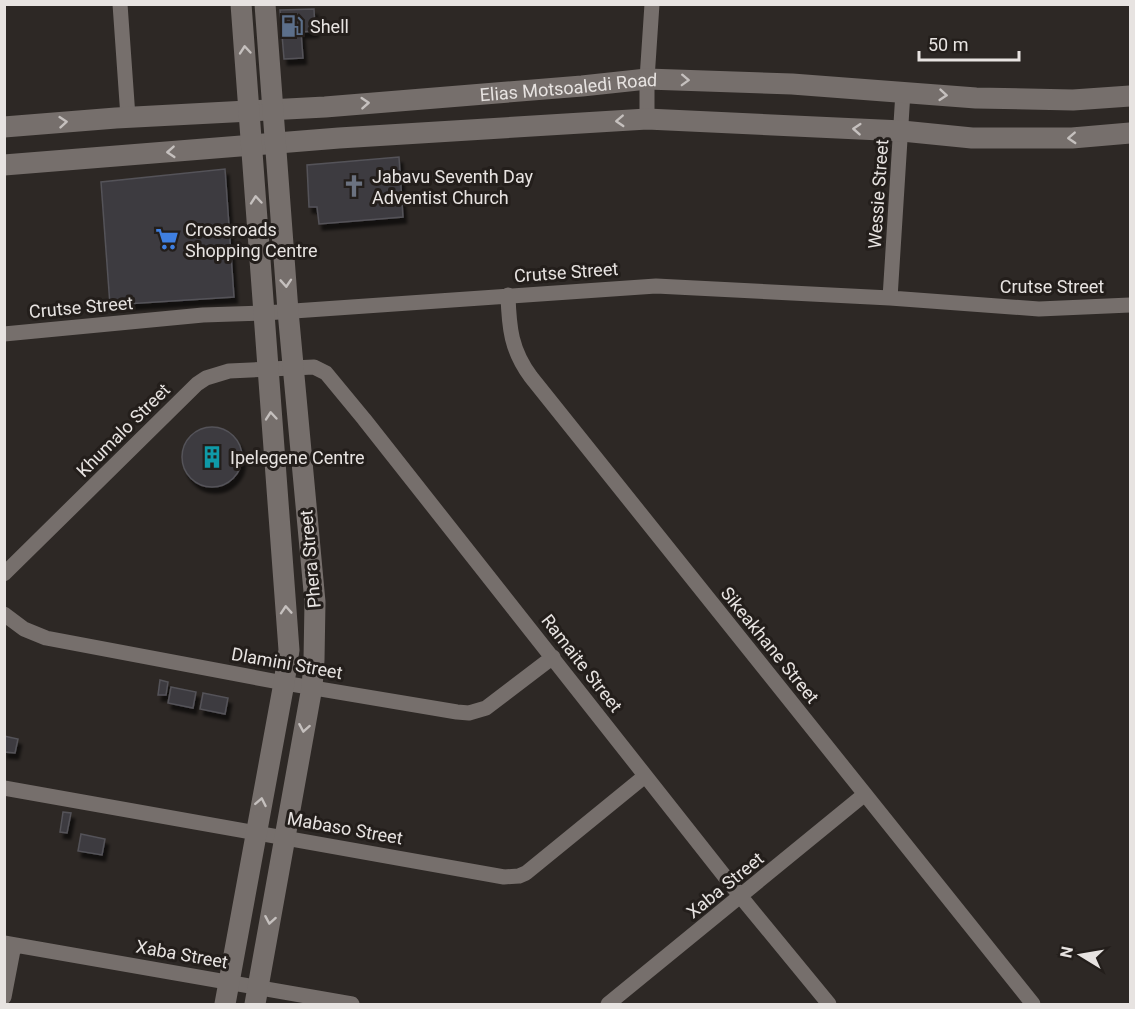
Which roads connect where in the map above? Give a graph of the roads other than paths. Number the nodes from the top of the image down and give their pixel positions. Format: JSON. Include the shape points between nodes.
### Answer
{"nodes":[{"id":1,"x":120,"y":4,"type":"edge"},
{"id":2,"x":241,"y":4,"type":"edge"},
{"id":3,"x":266,"y":4,"type":"edge"},
{"id":4,"x":652,"y":4,"type":"edge"},
{"id":5,"x":647,"y":79,"type":"junction"},
{"id":6,"x":903,"y":92,"type":"junction"},
{"id":7,"x":1131,"y":96,"type":"edge"},
{"id":8,"x":336,"y":106,"type":"junction"},
{"id":9,"x":273,"y":110,"type":"junction"},
{"id":10,"x":250,"y":111,"type":"junction"},
{"id":11,"x":128,"y":117,"type":"junction"},
{"id":12,"x":647,"y":119,"type":"junction"},
{"id":13,"x":4,"y":127,"type":"edge"},
{"id":14,"x":902,"y":131,"type":"junction"},
{"id":15,"x":1131,"y":133,"type":"edge"},
{"id":16,"x":339,"y":138,"type":"junction"},
{"id":17,"x":276,"y":144,"type":"junction"},
{"id":18,"x":251,"y":146,"type":"junction"},
{"id":19,"x":4,"y":165,"type":"edge"},
{"id":20,"x":508,"y":295,"type":"junction"},
{"id":21,"x":890,"y":298,"type":"junction"},
{"id":22,"x":1131,"y":305,"type":"edge"},
{"id":23,"x":288,"y":311,"type":"junction"},
{"id":24,"x":265,"y":313,"type":"junction"},
{"id":25,"x":4,"y":334,"type":"edge"},
{"id":26,"x":294,"y":369,"type":"junction"},
{"id":27,"x":267,"y":371,"type":"junction"},
{"id":28,"x":4,"y":574,"type":"edge"},
{"id":29,"x":4,"y":614,"type":"edge"},
{"id":30,"x":553,"y":657,"type":"junction"},
{"id":31,"x":284,"y":683,"type":"junction"},
{"id":32,"x":312,"y":687,"type":"junction"},
{"id":33,"x":645,"y":776,"type":"junction"},
{"id":34,"x":4,"y":788,"type":"edge"},
{"id":35,"x":865,"y":794,"type":"junction"},
{"id":36,"x":255,"y":832,"type":"junction"},
{"id":37,"x":286,"y":837,"type":"junction"},
{"id":38,"x":741,"y":897,"type":"junction"},
{"id":39,"x":9,"y":944,"type":"edge"},
{"id":40,"x":228,"y":982,"type":"junction"},
{"id":41,"x":257,"y":996,"type":"edge"},
{"id":42,"x":4,"y":997,"type":"edge"},
{"id":43,"x":616,"y":1003,"type":"edge"},
{"id":44,"x":225,"y":1005,"type":"edge"},
{"id":45,"x":352,"y":1005,"type":"edge"},
{"id":46,"x":829,"y":1005,"type":"edge"},
{"id":47,"x":1033,"y":1005,"type":"edge"}],
"edges":[{"from":1,"to":11,"type":"street"},
{"from":10,"to":2,"type":"main road","name":"Phera Street","one_way":true},
{"from":3,"to":9,"type":"main road","name":"Phera Street"},
{"from":4,"to":5,"type":"street"},
{"from":5,"to":6,"type":"main road","name":"Elias Motsoaledi Road","one_way":true},
{"from":8,"to":5,"type":"main road","name":"Elias Motsoaledi Road","one_way":true},
{"from":5,"to":12,"type":"street"},
{"from":6,"to":7,"type":"main road","name":"Elias Motsoaledi Road","one_way":true,"via":[[1072,100]]},
{"from":6,"to":14,"type":"street","name":"Wessie Street"},
{"from":8,"to":9,"type":"main road","name":"Elias Motsoaledi Road"},
{"from":8,"to":16,"type":"main road"},
{"from":9,"to":10,"type":"main road","name":"Elias Motsoaledi Road"},
{"from":9,"to":17,"type":"main road","name":"Phera Street"},
{"from":10,"to":11,"type":"main road","name":"Elias Motsoaledi Road"},
{"from":10,"to":18,"type":"main road","name":"Phera Street"},
{"from":13,"to":11,"type":"main road","name":"Elias Motsoaledi Road","one_way":true},
{"from":14,"to":12,"type":"main road","name":"Elias Motsoaledi Road","one_way":true},
{"from":12,"to":16,"type":"main road","name":"Elias Motsoaledi Road","one_way":true},
{"from":15,"to":14,"type":"main road","name":"Elias Motsoaledi Road","one_way":true,"via":[[1072,138],[972,138]]},
{"from":14,"to":21,"type":"street","name":"Wessie Street"},
{"from":16,"to":17,"type":"main road","name":"Elias Motsoaledi Road"},
{"from":17,"to":18,"type":"main road","name":"Elias Motsoaledi Road"},
{"from":17,"to":23,"type":"main road","name":"Phera Street","one_way":true},
{"from":18,"to":19,"type":"main road","name":"Elias Motsoaledi Road","one_way":true},
{"from":24,"to":18,"type":"main road","name":"Phera Street","one_way":true},
{"from":20,"to":21,"type":"street","name":"Crutse Street","via":[[656,286]]},
{"from":20,"to":23,"type":"street","name":"Crutse Street"},
{"from":20,"to":35,"type":"street","name":"Sikeakhane Street","via":[[511,338],[521,363]]},
{"from":21,"to":22,"type":"street","name":"Crutse Street","via":[[1039,309]]},
{"from":23,"to":24,"type":"street","name":"Crutse Street"},
{"from":23,"to":26,"type":"main road","name":"Phera Street"},
{"from":24,"to":25,"type":"street","name":"Crutse Street"},
{"from":24,"to":27,"type":"main road","name":"Phera Street"},
{"from":26,"to":27,"type":"street","name":"Khumalo Street"},
{"from":26,"to":30,"type":"street","name":"Ramaite Street","via":[[308,366],[326,373]]},
{"from":26,"to":32,"type":"main road","name":"Phera Street","via":[[315,602]]},
{"from":27,"to":28,"type":"street","name":"Khumalo Street","via":[[229,371],[197,384]]},
{"from":31,"to":27,"type":"main road","name":"Phera Street","one_way":true,"via":[[289,650]]},
{"from":29,"to":31,"type":"street","name":"Dlamini Street","via":[[24,629],[46,638]]},
{"from":30,"to":32,"type":"street","name":"Dlamini Street","via":[[486,708],[469,712]]},
{"from":30,"to":33,"type":"street","name":"Ramaite Street"},
{"from":31,"to":32,"type":"street","name":"Dlamini Street"},
{"from":36,"to":31,"type":"main road","name":"Phera Street","one_way":true},
{"from":32,"to":37,"type":"main road","name":"Phera Street","one_way":true},
{"from":33,"to":37,"type":"street","name":"Mabaso Street","via":[[519,876],[495,876]]},
{"from":33,"to":38,"type":"street","name":"Ramaite Street"},
{"from":34,"to":36,"type":"street","name":"Mabaso Street"},
{"from":35,"to":38,"type":"street","name":"Xaba Street"},
{"from":35,"to":47,"type":"street","name":"Sikeakhane Street"},
{"from":36,"to":37,"type":"street","name":"Mabaso Street"},
{"from":36,"to":40,"type":"main road","name":"Phera Street"},
{"from":37,"to":41,"type":"main road","name":"Phera Street","one_way":true},
{"from":38,"to":43,"type":"street","name":"Xaba Street"},
{"from":38,"to":46,"type":"street","name":"Ramaite Street"},
{"from":39,"to":40,"type":"street","name":"Xaba Street"},
{"from":39,"to":42,"type":"street"},
{"from":40,"to":41,"type":"street","name":"Xaba Street"},
{"from":40,"to":44,"type":"main road","name":"Phera Street"},
{"from":41,"to":45,"type":"street","name":"Xaba Street"}]}
